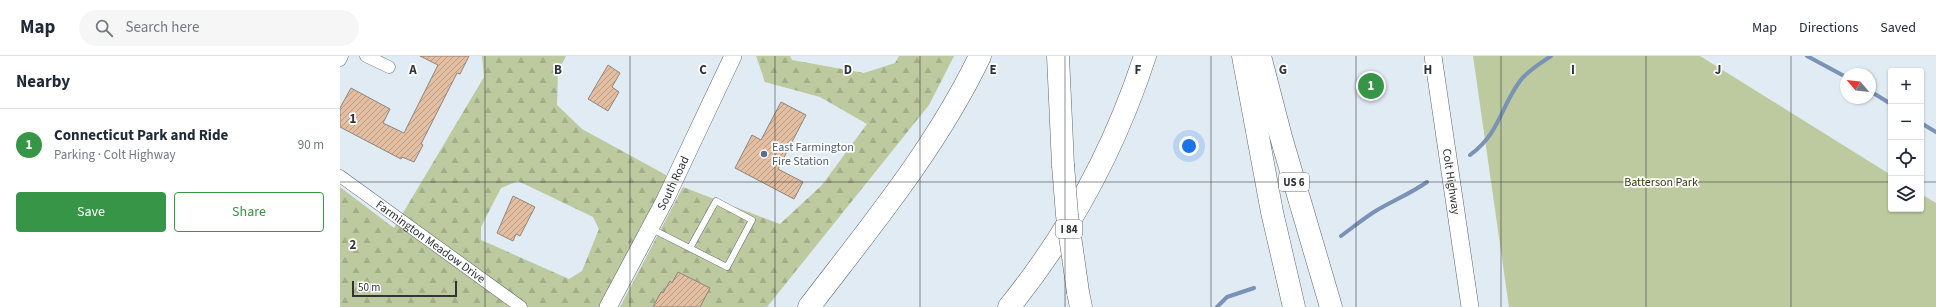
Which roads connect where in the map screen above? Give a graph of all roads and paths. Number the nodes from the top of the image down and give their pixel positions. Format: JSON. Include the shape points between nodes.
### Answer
{"nodes":[{"id":1,"x":342,"y":56,"type":"edge"},
{"id":2,"x":366,"y":56,"type":"edge"},
{"id":3,"x":733,"y":56,"type":"edge"},
{"id":4,"x":980,"y":56,"type":"edge"},
{"id":5,"x":1058,"y":56,"type":"edge"},
{"id":6,"x":1145,"y":56,"type":"edge"},
{"id":7,"x":1243,"y":56,"type":"edge"},
{"id":8,"x":1260,"y":56,"type":"edge"},
{"id":9,"x":1433,"y":56,"type":"edge"},
{"id":10,"x":340,"y":60,"type":"edge"},
{"id":11,"x":390,"y":68,"type":"dead end"},
{"id":12,"x":340,"y":176,"type":"edge"},
{"id":13,"x":650,"y":228,"type":"junction"},
{"id":14,"x":690,"y":248,"type":"junction"},
{"id":15,"x":1080,"y":300,"type":"edge"},
{"id":16,"x":521,"y":307,"type":"edge"},
{"id":17,"x":608,"y":307,"type":"edge"},
{"id":18,"x":809,"y":307,"type":"edge"},
{"id":19,"x":1010,"y":307,"type":"edge"},
{"id":20,"x":1294,"y":307,"type":"edge"},
{"id":21,"x":1331,"y":307,"type":"edge"},
{"id":22,"x":1470,"y":307,"type":"edge"}],
"edges":[{"from":1,"to":10,"type":"street"},
{"from":2,"to":11,"type":"street"},
{"from":3,"to":13,"type":"main road","name":"South Road"},
{"from":4,"to":18,"type":"highway","via":[[920,159]]},
{"from":5,"to":15,"type":"highway","number":"I 84","bridge":true,"via":[[1067,215]]},
{"from":6,"to":19,"type":"highway","via":[[1120,124],[1090,187],[1056,244]]},
{"from":7,"to":20,"type":"highway","via":[[1272,212]]},
{"from":8,"to":21,"type":"highway","number":"US 6"},
{"from":9,"to":22,"type":"main road","name":"Colt Highway"},
{"from":12,"to":16,"type":"street","name":"Farmington Meadow Drive"},
{"from":13,"to":14,"type":"lane"},
{"from":13,"to":17,"type":"main road","name":"South Road"},
{"from":14,"to":14,"type":"lane","via":[[727,267],[752,220],[716,202]]}]}
